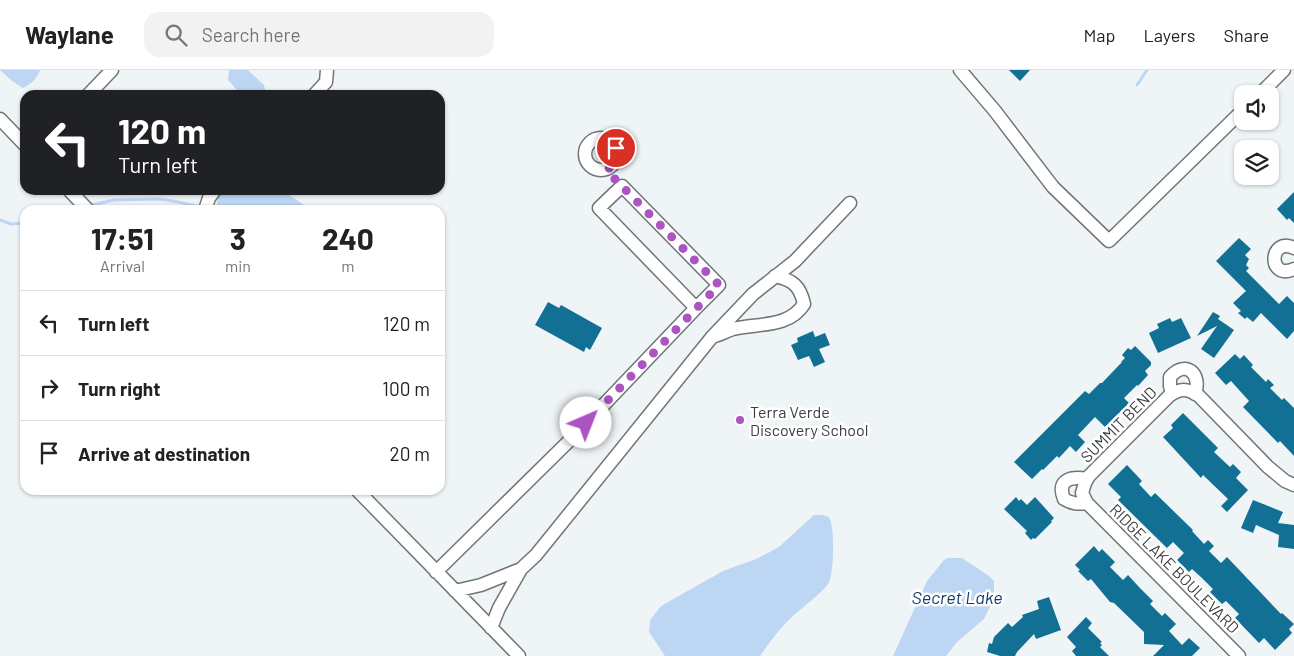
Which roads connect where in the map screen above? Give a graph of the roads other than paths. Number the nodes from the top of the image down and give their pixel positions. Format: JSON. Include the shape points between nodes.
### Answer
{"nodes":[{"id":1,"x":112,"y":70,"type":"edge"},
{"id":2,"x":327,"y":70,"type":"edge"},
{"id":3,"x":960,"y":70,"type":"edge"},
{"id":4,"x":1284,"y":70,"type":"edge"},
{"id":5,"x":1269,"y":85,"type":"edge"},
{"id":6,"x":93,"y":90,"type":"edge"},
{"id":7,"x":319,"y":90,"type":"edge"},
{"id":8,"x":0,"y":119,"type":"edge"},
{"id":9,"x":1234,"y":119,"type":"edge"},
{"id":10,"x":20,"y":140,"type":"edge"},
{"id":11,"x":606,"y":170,"type":"dead end"},
{"id":12,"x":622,"y":186,"type":"junction"},
{"id":13,"x":74,"y":195,"type":"edge"},
{"id":14,"x":850,"y":204,"type":"dead end"},
{"id":15,"x":83,"y":205,"type":"edge"},
{"id":16,"x":1294,"y":248,"type":"edge"},
{"id":17,"x":1294,"y":269,"type":"edge"},
{"id":18,"x":775,"y":276,"type":"junction"},
{"id":19,"x":696,"y":308,"type":"junction"},
{"id":20,"x":712,"y":337,"type":"junction"},
{"id":21,"x":1172,"y":394,"type":"junction"},
{"id":22,"x":1196,"y":394,"type":"junction"},
{"id":23,"x":1087,"y":479,"type":"junction"},
{"id":24,"x":1294,"y":485,"type":"edge"},
{"id":25,"x":362,"y":495,"type":"edge"},
{"id":26,"x":1087,"y":503,"type":"junction"},
{"id":27,"x":521,"y":569,"type":"junction"},
{"id":28,"x":436,"y":572,"type":"junction"},
{"id":29,"x":455,"y":591,"type":"junction"},
{"id":30,"x":491,"y":628,"type":"junction"},
{"id":31,"x":518,"y":656,"type":"edge"},
{"id":32,"x":1239,"y":656,"type":"edge"}],
"edges":[{"from":1,"to":6,"type":"street"},
{"from":2,"to":7,"type":"street","via":[[326,82]]},
{"from":3,"to":9,"type":"street","via":[[1052,187],[1109,241]]},
{"from":4,"to":5,"type":"street"},
{"from":8,"to":10,"type":"street"},
{"from":11,"to":12,"type":"street"},
{"from":12,"to":19,"type":"street","via":[[719,285]]},
{"from":12,"to":19,"type":"street","via":[[599,208]]},
{"from":13,"to":15,"type":"street"},
{"from":14,"to":18,"type":"street","via":[[795,261]]},
{"from":16,"to":17,"type":"street","via":[[1282,247],[1274,258],[1279,269]]},
{"from":18,"to":20,"type":"street"},
{"from":18,"to":20,"type":"street","via":[[785,278],[798,288],[804,304],[800,311],[773,324],[733,329]]},
{"from":19,"to":28,"type":"street","via":[[573,437]]},
{"from":20,"to":27,"type":"street","via":[[536,555]]},
{"from":21,"to":22,"type":"street","name":"SUMMIT BEND","via":[[1183,389]]},
{"from":21,"to":22,"type":"street","name":"SUMMIT BEND","via":[[1170,377],[1177,370],[1187,368],[1197,379]]},
{"from":21,"to":23,"type":"street","name":"SUMMIT BEND"},
{"from":22,"to":24,"type":"street","via":[[1268,467]]},
{"from":23,"to":26,"type":"street","name":"SUMMIT BEND","via":[[1082,493]]},
{"from":23,"to":26,"type":"street","name":"SUMMIT BEND","via":[[1070,479],[1062,484],[1061,489],[1064,499],[1070,503]]},
{"from":25,"to":28,"type":"street"},
{"from":26,"to":32,"type":"street","name":"RIDGE LAKE BOULEVARD"},
{"from":27,"to":29,"type":"street","via":[[481,585]]},
{"from":27,"to":30,"type":"street"},
{"from":28,"to":29,"type":"street"},
{"from":29,"to":30,"type":"street"},
{"from":30,"to":31,"type":"street"}]}
